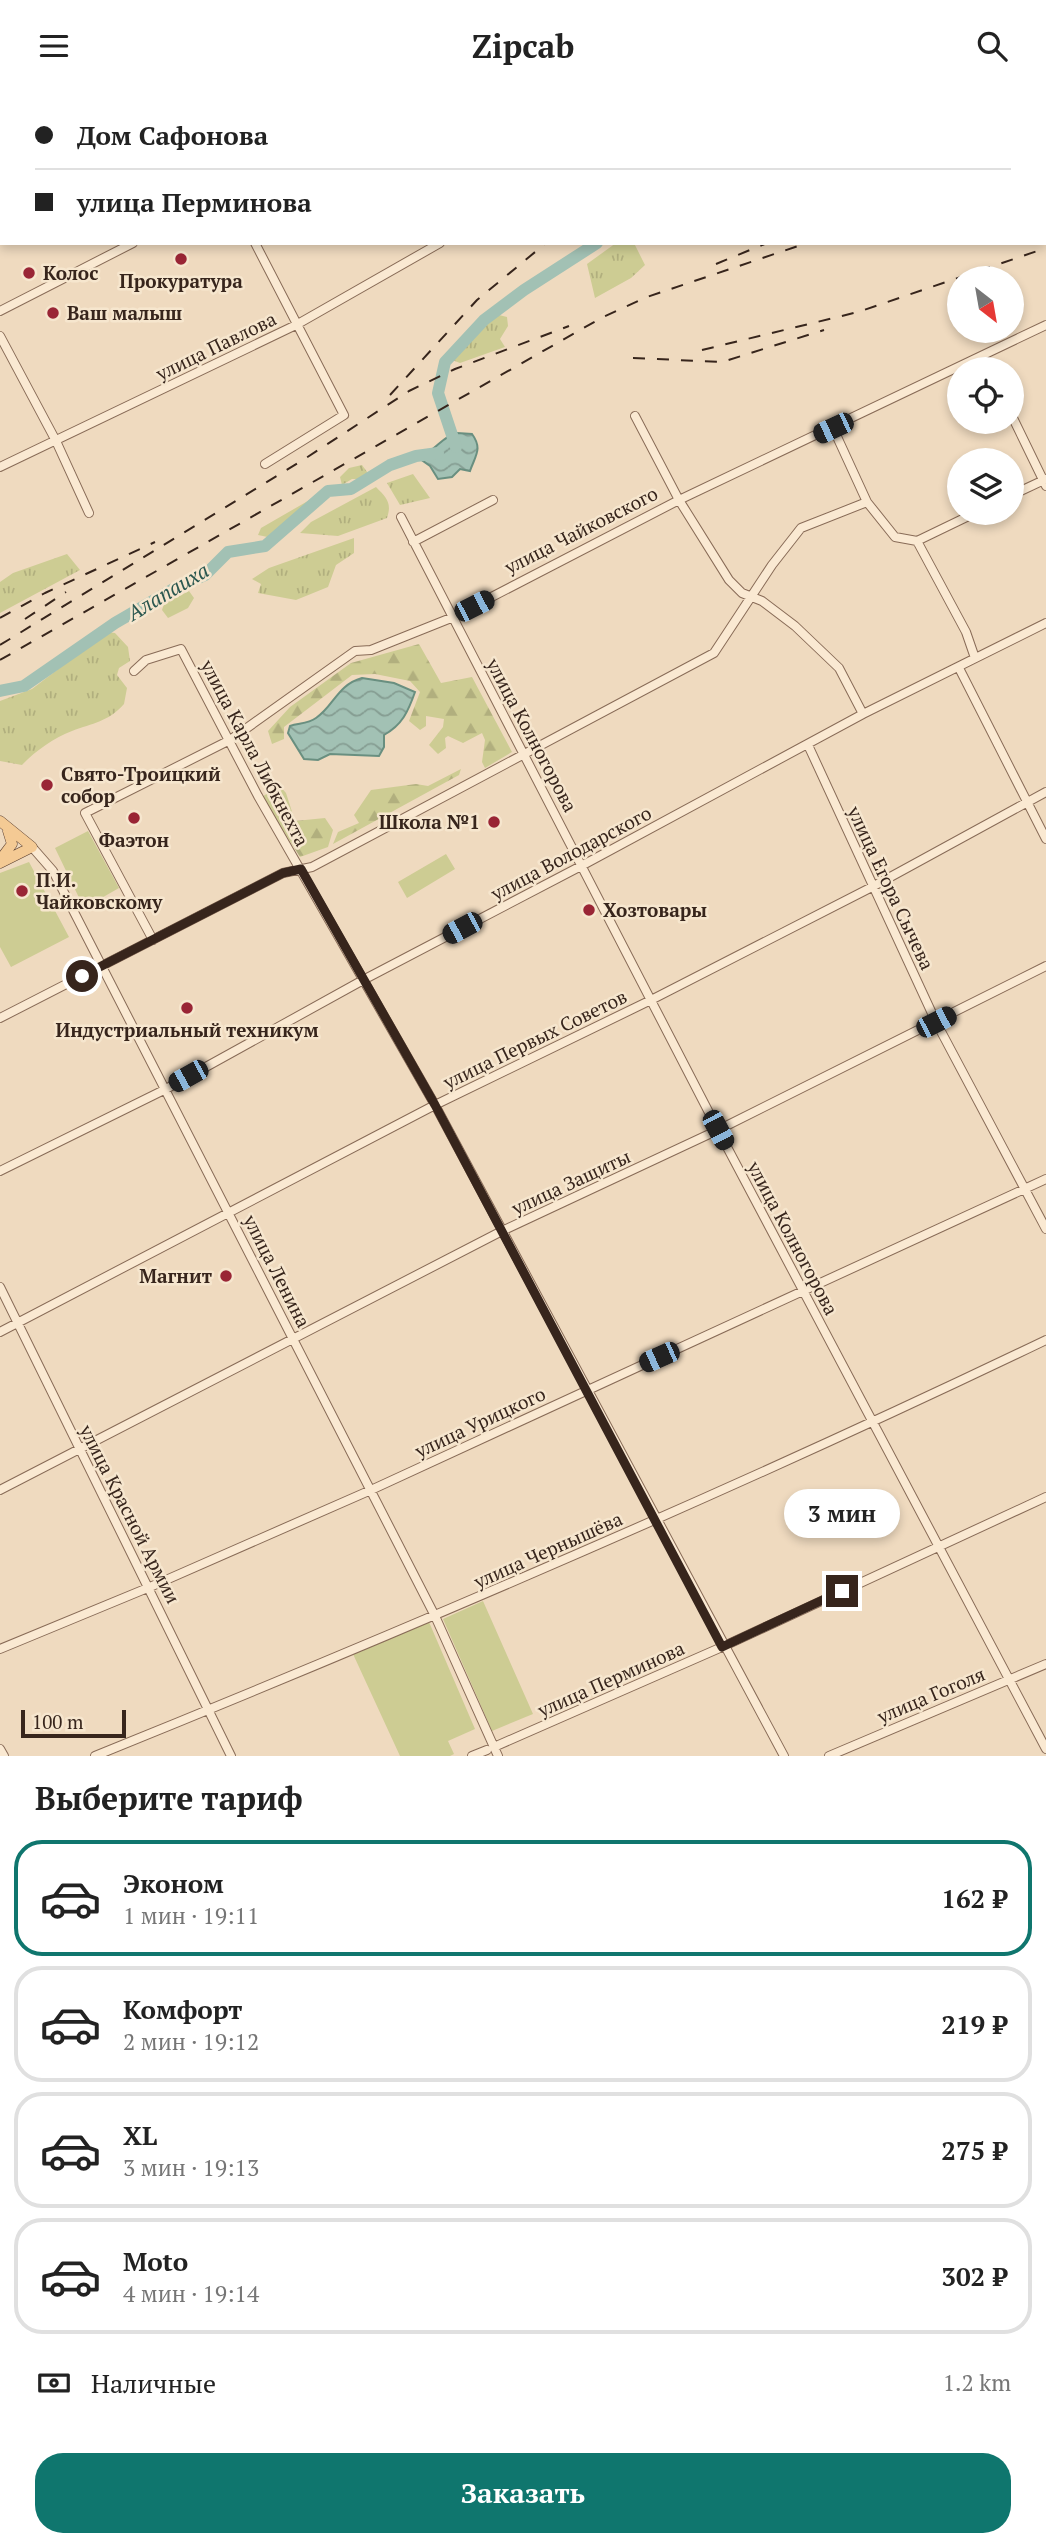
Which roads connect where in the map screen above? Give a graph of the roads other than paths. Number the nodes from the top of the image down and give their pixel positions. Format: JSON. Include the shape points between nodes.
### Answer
{"nodes":[{"id":1,"x":129,"y":245,"type":"edge"},
{"id":2,"x":256,"y":245,"type":"edge"},
{"id":3,"x":436,"y":245,"type":"edge"},
{"id":4,"x":0,"y":311,"type":"edge"},
{"id":5,"x":296,"y":325,"type":"junction"},
{"id":6,"x":1046,"y":325,"type":"edge"},
{"id":7,"x":0,"y":336,"type":"edge"},
{"id":8,"x":982,"y":357,"type":"edge"},
{"id":9,"x":947,"y":374,"type":"edge"},
{"id":10,"x":635,"y":416,"type":"dead end"},
{"id":11,"x":833,"y":428,"type":"junction"},
{"id":12,"x":1021,"y":434,"type":"edge"},
{"id":13,"x":56,"y":441,"type":"junction"},
{"id":14,"x":265,"y":464,"type":"dead end"},
{"id":15,"x":0,"y":467,"type":"edge"},
{"id":16,"x":1045,"y":482,"type":"edge"},
{"id":17,"x":1024,"y":490,"type":"edge"},
{"id":18,"x":679,"y":499,"type":"junction"},
{"id":19,"x":493,"y":501,"type":"dead end"},
{"id":20,"x":867,"y":502,"type":"junction"},
{"id":21,"x":89,"y":513,"type":"dead end"},
{"id":22,"x":401,"y":517,"type":"dead end"},
{"id":23,"x":950,"y":525,"type":"edge"},
{"id":24,"x":917,"y":541,"type":"junction"},
{"id":25,"x":413,"y":542,"type":"junction"},
{"id":26,"x":750,"y":598,"type":"junction"},
{"id":27,"x":451,"y":618,"type":"junction"},
{"id":28,"x":1046,"y":623,"type":"edge"},
{"id":29,"x":975,"y":659,"type":"junction"},
{"id":30,"x":959,"y":668,"type":"junction"},
{"id":31,"x":134,"y":671,"type":"dead end"},
{"id":32,"x":863,"y":714,"type":"junction"},
{"id":33,"x":230,"y":740,"type":"junction"},
{"id":34,"x":808,"y":745,"type":"junction"},
{"id":35,"x":523,"y":753,"type":"junction"},
{"id":36,"x":1046,"y":792,"type":"edge"},
{"id":37,"x":1026,"y":803,"type":"junction"},
{"id":38,"x":3,"y":824,"type":"edge"},
{"id":39,"x":1046,"y":839,"type":"edge"},
{"id":40,"x":32,"y":847,"type":"junction"},
{"id":41,"x":0,"y":862,"type":"edge"},
{"id":42,"x":583,"y":865,"type":"junction"},
{"id":43,"x":301,"y":869,"type":"junction"},
{"id":44,"x":872,"y":887,"type":"junction"},
{"id":45,"x":153,"y":940,"type":"junction"},
{"id":46,"x":103,"y":966,"type":"junction"},
{"id":47,"x":1046,"y":966,"type":"edge"},
{"id":48,"x":365,"y":979,"type":"junction"},
{"id":49,"x":651,"y":1000,"type":"junction"},
{"id":50,"x":0,"y":1018,"type":"edge"},
{"id":51,"x":936,"y":1022,"type":"junction"},
{"id":52,"x":166,"y":1089,"type":"junction"},
{"id":53,"x":435,"y":1105,"type":"junction"},
{"id":54,"x":718,"y":1130,"type":"junction"},
{"id":55,"x":0,"y":1171,"type":"edge"},
{"id":56,"x":1046,"y":1179,"type":"edge"},
{"id":57,"x":1025,"y":1189,"type":"junction"},
{"id":58,"x":229,"y":1214,"type":"junction"},
{"id":59,"x":1046,"y":1229,"type":"edge"},
{"id":60,"x":502,"y":1231,"type":"junction"},
{"id":61,"x":0,"y":1287,"type":"edge"},
{"id":62,"x":804,"y":1292,"type":"junction"},
{"id":63,"x":17,"y":1323,"type":"junction"},
{"id":64,"x":0,"y":1332,"type":"edge"},
{"id":65,"x":293,"y":1340,"type":"junction"},
{"id":66,"x":1046,"y":1340,"type":"edge"},
{"id":67,"x":585,"y":1390,"type":"junction"},
{"id":68,"x":873,"y":1423,"type":"junction"},
{"id":69,"x":81,"y":1450,"type":"junction"},
{"id":70,"x":0,"y":1490,"type":"edge"},
{"id":71,"x":371,"y":1490,"type":"junction"},
{"id":72,"x":1046,"y":1497,"type":"edge"},
{"id":73,"x":656,"y":1520,"type":"junction"},
{"id":74,"x":938,"y":1547,"type":"junction"},
{"id":75,"x":150,"y":1587,"type":"junction"},
{"id":76,"x":435,"y":1616,"type":"junction"},
{"id":77,"x":722,"y":1647,"type":"junction"},
{"id":78,"x":0,"y":1649,"type":"edge"},
{"id":79,"x":1046,"y":1664,"type":"edge"},
{"id":80,"x":1008,"y":1680,"type":"junction"},
{"id":81,"x":208,"y":1710,"type":"junction"},
{"id":82,"x":0,"y":1749,"type":"edge"},
{"id":83,"x":1046,"y":1749,"type":"edge"},
{"id":84,"x":493,"y":1751,"type":"edge"},
{"id":85,"x":4,"y":1756,"type":"edge"},
{"id":86,"x":95,"y":1756,"type":"edge"},
{"id":87,"x":231,"y":1756,"type":"edge"},
{"id":88,"x":472,"y":1756,"type":"edge"},
{"id":89,"x":783,"y":1756,"type":"edge"},
{"id":90,"x":829,"y":1756,"type":"edge"}],
"edges":[{"from":1,"to":4,"type":"street"},
{"from":2,"to":5,"type":"street"},
{"from":3,"to":5,"type":"street","name":"улица Павлова"},
{"from":5,"to":13,"type":"street","name":"улица Павлова"},
{"from":5,"to":14,"type":"street","via":[[344,415]]},
{"from":6,"to":8,"type":"street","name":"улица Чайковского"},
{"from":7,"to":13,"type":"street"},
{"from":9,"to":11,"type":"street","name":"улица Чайковского"},
{"from":10,"to":18,"type":"street"},
{"from":11,"to":18,"type":"street","name":"улица Чайковского"},
{"from":11,"to":20,"type":"street"},
{"from":12,"to":16,"type":"street"},
{"from":13,"to":15,"type":"street","name":"улица Павлова"},
{"from":13,"to":21,"type":"street"},
{"from":16,"to":17,"type":"street"},
{"from":18,"to":26,"type":"street","via":[[729,580]]},
{"from":18,"to":27,"type":"street","name":"улица Чайковского"},
{"from":19,"to":25,"type":"street"},
{"from":20,"to":24,"type":"street","via":[[891,534]]},
{"from":20,"to":26,"type":"street","via":[[802,528]]},
{"from":22,"to":25,"type":"street","name":"улица Колногорова"},
{"from":23,"to":24,"type":"street"},
{"from":24,"to":29,"type":"street","via":[[966,632]]},
{"from":25,"to":27,"type":"street","name":"улица Колногорова"},
{"from":26,"to":32,"type":"street","via":[[762,601],[795,626],[839,668]]},
{"from":26,"to":35,"type":"street","via":[[714,653]]},
{"from":27,"to":33,"type":"street","name":"улица Чайковского","via":[[371,650],[355,651]]},
{"from":27,"to":35,"type":"street","name":"улица Колногорова"},
{"from":28,"to":29,"type":"street","name":"улица Володарского"},
{"from":29,"to":30,"type":"street","name":"улица Володарского"},
{"from":30,"to":32,"type":"street","name":"улица Володарского"},
{"from":30,"to":37,"type":"street"},
{"from":31,"to":33,"type":"street","name":"улица Карла Либкнехта","via":[[146,660],[181,649]]},
{"from":32,"to":34,"type":"street","name":"улица Володарского"},
{"from":33,"to":43,"type":"street","name":"улица Карла Либкнехта"},
{"from":33,"to":45,"type":"street","name":"улица Чайковского","via":[[85,813]]},
{"from":34,"to":42,"type":"street","name":"улица Володарского"},
{"from":34,"to":44,"type":"street","name":"улица Егора Сычева"},
{"from":35,"to":42,"type":"street","name":"улица Колногорова"},
{"from":35,"to":43,"type":"street"},
{"from":36,"to":37,"type":"street","name":"улица Первых Советов"},
{"from":37,"to":39,"type":"street"},
{"from":37,"to":44,"type":"street","name":"улица Первых Советов"},
{"from":38,"to":40,"type":"main road","name":"улица Ленина"},
{"from":38,"to":41,"type":"main road","via":[[12,844]]},
{"from":40,"to":41,"type":"main road"},
{"from":40,"to":46,"type":"street","name":"улица Ленина","via":[[53,871]]},
{"from":42,"to":48,"type":"street","name":"улица Володарского"},
{"from":42,"to":49,"type":"street","name":"улица Колногорова"},
{"from":43,"to":45,"type":"street","via":[[283,873]]},
{"from":43,"to":48,"type":"street","name":"улица Карла Либкнехта"},
{"from":44,"to":49,"type":"street","name":"улица Первых Советов"},
{"from":44,"to":51,"type":"street","name":"улица Егора Сычева"},
{"from":45,"to":46,"type":"street"},
{"from":46,"to":50,"type":"street"},
{"from":46,"to":52,"type":"street","name":"улица Ленина"},
{"from":47,"to":51,"type":"street","name":"улица Защиты"},
{"from":48,"to":52,"type":"street","name":"улица Володарского"},
{"from":48,"to":53,"type":"street","name":"улица Карла Либкнехта"},
{"from":49,"to":53,"type":"street","name":"улица Первых Советов"},
{"from":49,"to":54,"type":"street","name":"улица Колногорова"},
{"from":51,"to":54,"type":"street","name":"улица Защиты"},
{"from":51,"to":57,"type":"street","name":"улица Егора Сычева"},
{"from":52,"to":55,"type":"street","name":"улица Володарского"},
{"from":52,"to":58,"type":"street","name":"улица Ленина"},
{"from":53,"to":58,"type":"street","name":"улица Первых Советов"},
{"from":53,"to":60,"type":"street","name":"улица Карла Либкнехта"},
{"from":54,"to":60,"type":"street","name":"улица Защиты"},
{"from":54,"to":62,"type":"street","name":"улица Колногорова"},
{"from":56,"to":57,"type":"street","name":"улица Урицкого"},
{"from":57,"to":59,"type":"street","name":"улица Егора Сычева"},
{"from":57,"to":62,"type":"street","name":"улица Урицкого"},
{"from":58,"to":63,"type":"street","name":"улица Первых Советов"},
{"from":58,"to":65,"type":"street","name":"улица Ленина"},
{"from":60,"to":65,"type":"street","name":"улица Защиты"},
{"from":60,"to":67,"type":"street","name":"улица Карла Либкнехта"},
{"from":61,"to":63,"type":"street","name":"улица Красной Армии"},
{"from":62,"to":67,"type":"street","name":"улица Урицкого"},
{"from":62,"to":68,"type":"street","name":"улица Колногорова"},
{"from":63,"to":64,"type":"street","name":"улица Первых Советов"},
{"from":63,"to":69,"type":"street","name":"улица Красной Армии"},
{"from":65,"to":69,"type":"street","name":"улица Защиты"},
{"from":65,"to":71,"type":"street","name":"улица Ленина"},
{"from":66,"to":68,"type":"street","name":"улица Чернышёва"},
{"from":67,"to":71,"type":"street","name":"улица Урицкого"},
{"from":67,"to":73,"type":"street","name":"улица Карла Либкнехта"},
{"from":68,"to":73,"type":"street","name":"улица Чернышёва"},
{"from":68,"to":74,"type":"street","name":"улица Колногорова"},
{"from":69,"to":70,"type":"street","name":"улица Защиты"},
{"from":69,"to":75,"type":"street","name":"улица Красной Армии"},
{"from":71,"to":75,"type":"street","name":"улица Урицкого"},
{"from":71,"to":76,"type":"street","name":"улица Ленина"},
{"from":72,"to":74,"type":"street","name":"улица Перминова"},
{"from":73,"to":76,"type":"street","name":"улица Чернышёва"},
{"from":73,"to":77,"type":"street","name":"улица Карла Либкнехта"},
{"from":74,"to":77,"type":"street","name":"улица Перминова"},
{"from":74,"to":80,"type":"street","name":"улица Колногорова"},
{"from":75,"to":78,"type":"street","name":"улица Урицкого"},
{"from":75,"to":81,"type":"street","name":"улица Красной Армии"},
{"from":76,"to":81,"type":"street","name":"улица Чернышёва"},
{"from":76,"to":84,"type":"street","name":"улица Ленина"},
{"from":77,"to":84,"type":"street","name":"улица Перминова"},
{"from":77,"to":89,"type":"street","name":"улица Карла Либкнехта"},
{"from":79,"to":80,"type":"street","name":"улица Гоголя"},
{"from":80,"to":83,"type":"street","name":"улица Колногорова"},
{"from":80,"to":90,"type":"street","name":"улица Гоголя"},
{"from":81,"to":86,"type":"street","name":"улица Чернышёва"},
{"from":81,"to":87,"type":"street","name":"улица Красной Армии"},
{"from":82,"to":85,"type":"street"},
{"from":84,"to":88,"type":"street","name":"улица Перминова"}]}
